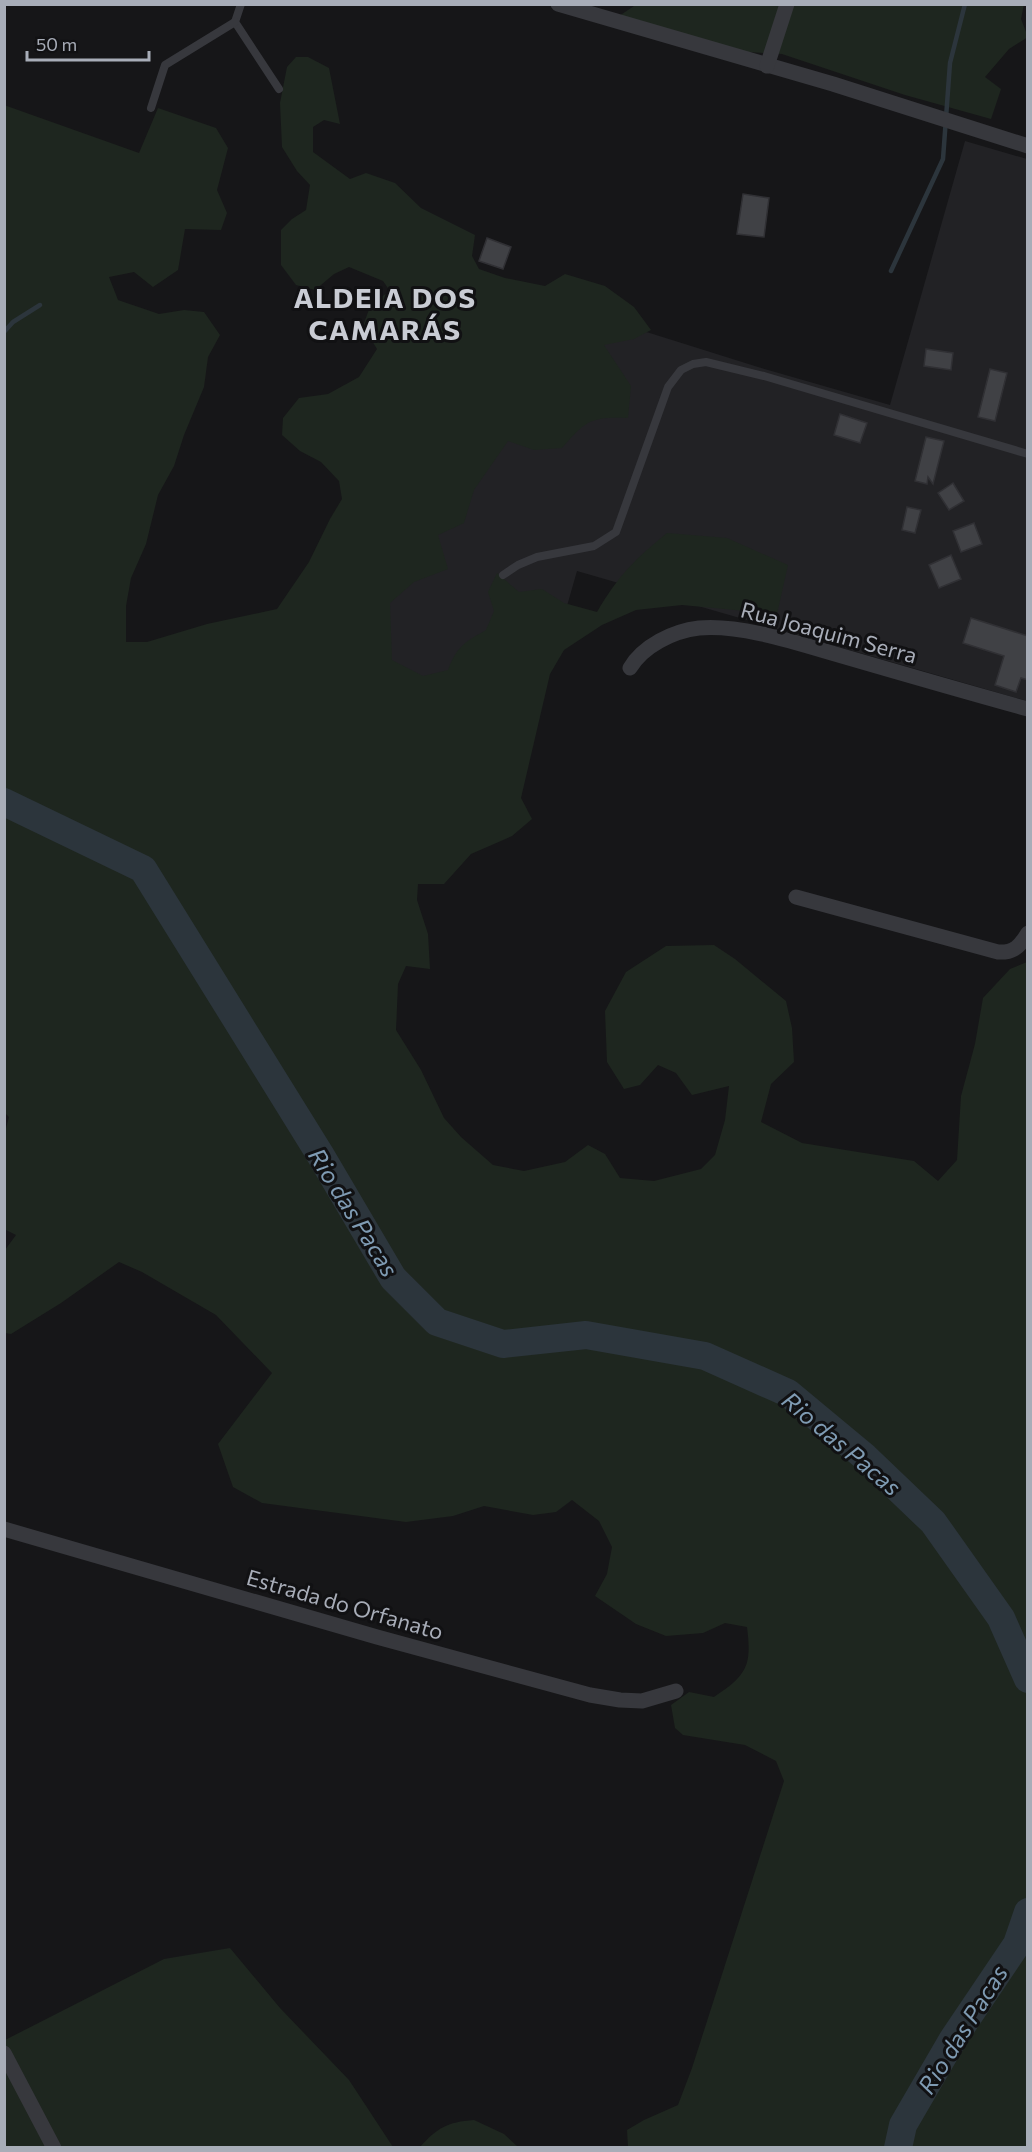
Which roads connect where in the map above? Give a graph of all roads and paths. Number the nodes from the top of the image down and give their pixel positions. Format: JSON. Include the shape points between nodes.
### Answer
{"nodes":[{"id":1,"x":241,"y":4,"type":"edge"},
{"id":2,"x":558,"y":4,"type":"edge"},
{"id":3,"x":787,"y":4,"type":"edge"},
{"id":4,"x":235,"y":22,"type":"junction"},
{"id":5,"x":767,"y":66,"type":"junction"},
{"id":6,"x":279,"y":89,"type":"dead end"},
{"id":7,"x":151,"y":108,"type":"dead end"},
{"id":8,"x":1028,"y":146,"type":"edge"},
{"id":9,"x":1028,"y":454,"type":"edge"},
{"id":10,"x":502,"y":575,"type":"dead end"},
{"id":11,"x":630,"y":668,"type":"dead end"},
{"id":12,"x":1028,"y":710,"type":"edge"},
{"id":13,"x":796,"y":897,"type":"dead end"},
{"id":14,"x":1028,"y":933,"type":"edge"},
{"id":15,"x":4,"y":1529,"type":"edge"},
{"id":16,"x":676,"y":1691,"type":"dead end"},
{"id":17,"x":4,"y":2054,"type":"edge"},
{"id":18,"x":54,"y":2148,"type":"edge"}],
"edges":[{"from":1,"to":4,"type":"lane"},
{"from":2,"to":5,"type":"street"},
{"from":3,"to":5,"type":"street"},
{"from":4,"to":6,"type":"lane"},
{"from":4,"to":7,"type":"lane","via":[[165,64]]},
{"from":5,"to":8,"type":"street"},
{"from":9,"to":10,"type":"lane","via":[[764,376],[706,362],[693,364],[681,370],[665,394],[616,532],[594,546],[537,557]]},
{"from":11,"to":12,"type":"street","name":"Rua Joaquim Serra","via":[[655,642],[696,628],[722,628],[780,639]]},
{"from":13,"to":14,"type":"street","via":[[990,950],[1014,950]]},
{"from":15,"to":16,"type":"street","name":"Estrada do Orfanato","via":[[590,1695],[642,1701]]},
{"from":17,"to":18,"type":"street"}]}
